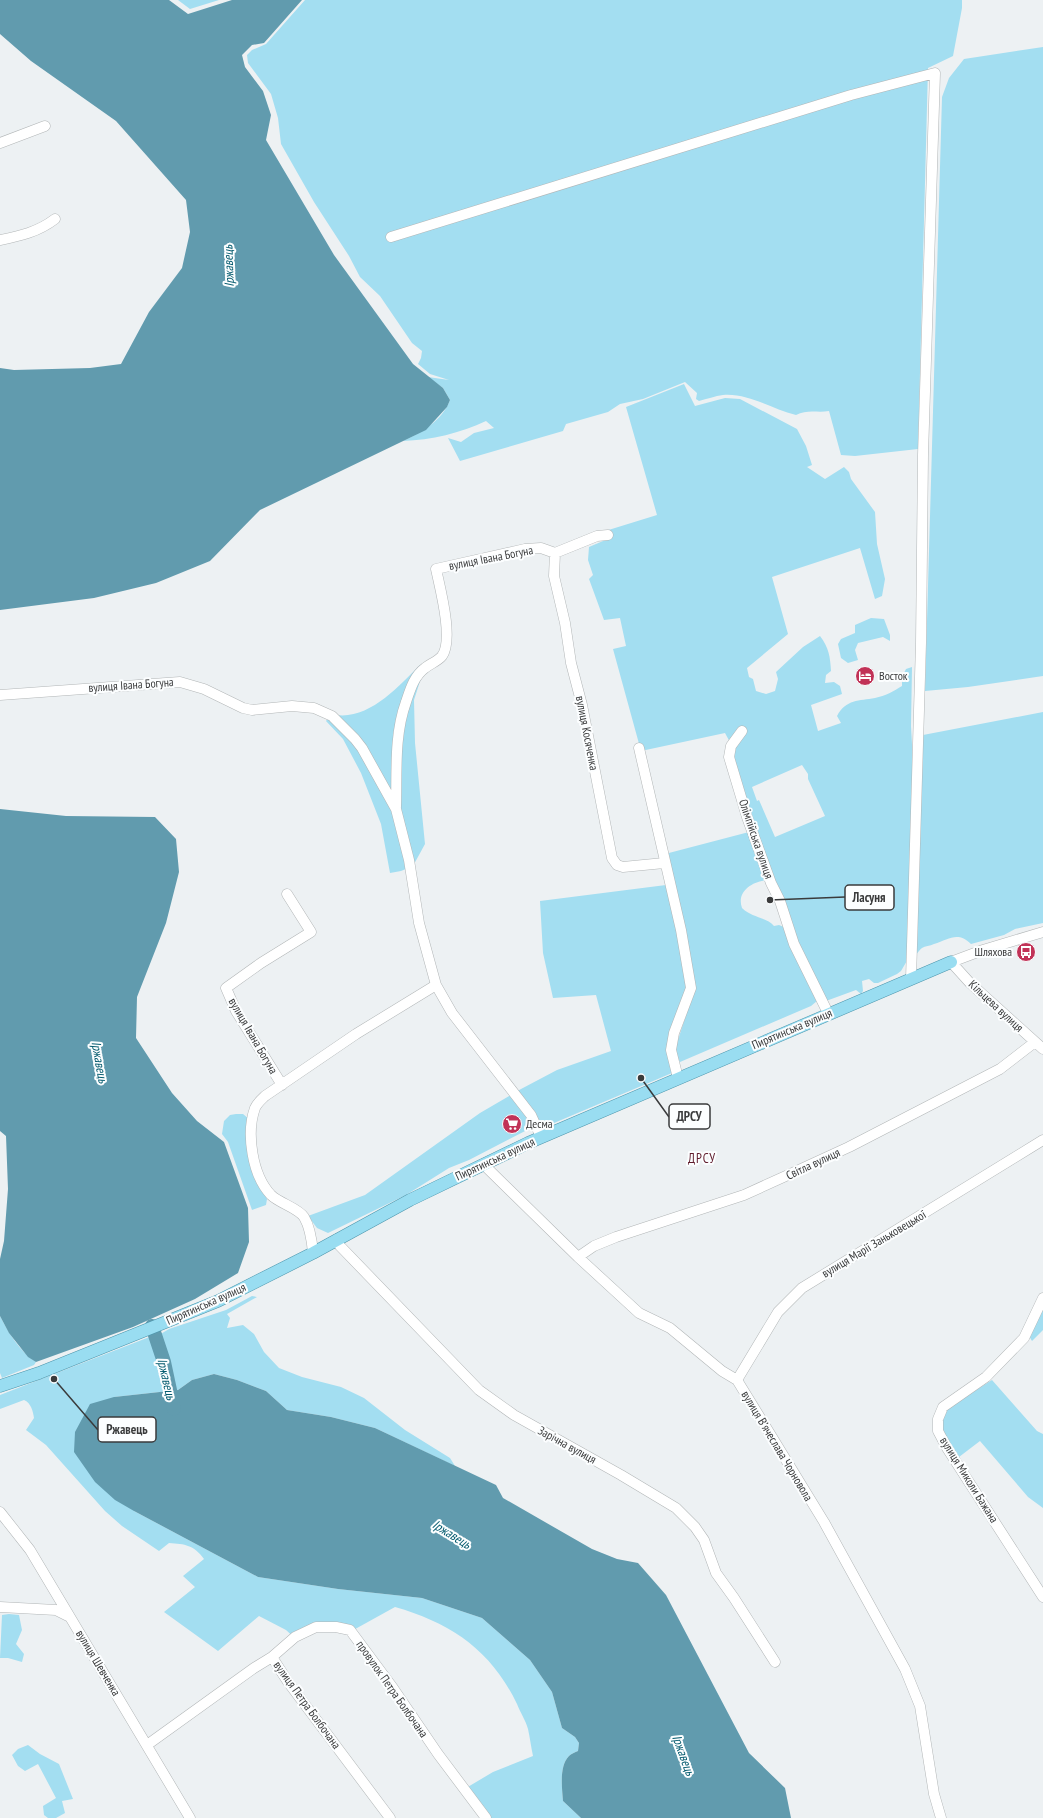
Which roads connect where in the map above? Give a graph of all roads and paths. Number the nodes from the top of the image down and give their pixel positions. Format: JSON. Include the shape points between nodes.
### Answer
{"nodes":[{"id":1,"x":45,"y":126,"type":"dead end"},
{"id":2,"x":0,"y":143,"type":"edge"},
{"id":3,"x":55,"y":219,"type":"dead end"},
{"id":4,"x":391,"y":237,"type":"dead end"},
{"id":5,"x":0,"y":240,"type":"edge"},
{"id":6,"x":608,"y":535,"type":"dead end"},
{"id":7,"x":555,"y":552,"type":"junction"},
{"id":8,"x":0,"y":695,"type":"edge"},
{"id":9,"x":742,"y":731,"type":"dead end"},
{"id":10,"x":639,"y":748,"type":"dead end"},
{"id":11,"x":396,"y":809,"type":"junction"},
{"id":12,"x":664,"y":863,"type":"junction"},
{"id":13,"x":287,"y":894,"type":"dead end"},
{"id":14,"x":1043,"y":932,"type":"edge"},
{"id":15,"x":951,"y":962,"type":"junction"},
{"id":16,"x":911,"y":979,"type":"junction"},
{"id":17,"x":436,"y":985,"type":"junction"},
{"id":18,"x":828,"y":1013,"type":"junction"},
{"id":19,"x":1035,"y":1042,"type":"junction"},
{"id":20,"x":1043,"y":1049,"type":"edge"},
{"id":21,"x":678,"y":1078,"type":"junction"},
{"id":22,"x":282,"y":1085,"type":"junction"},
{"id":23,"x":541,"y":1137,"type":"junction"},
{"id":24,"x":1043,"y":1140,"type":"edge"},
{"id":25,"x":483,"y":1164,"type":"junction"},
{"id":26,"x":337,"y":1240,"type":"junction"},
{"id":27,"x":313,"y":1253,"type":"junction"},
{"id":28,"x":578,"y":1257,"type":"junction"},
{"id":29,"x":1043,"y":1298,"type":"edge"},
{"id":30,"x":737,"y":1380,"type":"junction"},
{"id":31,"x":1,"y":1384,"type":"edge"},
{"id":32,"x":0,"y":1512,"type":"edge"},
{"id":33,"x":1043,"y":1597,"type":"edge"},
{"id":34,"x":0,"y":1607,"type":"edge"},
{"id":35,"x":70,"y":1617,"type":"junction"},
{"id":36,"x":272,"y":1657,"type":"junction"},
{"id":37,"x":775,"y":1662,"type":"dead end"},
{"id":38,"x":147,"y":1745,"type":"junction"},
{"id":39,"x":190,"y":1818,"type":"edge"},
{"id":40,"x":390,"y":1818,"type":"edge"},
{"id":41,"x":486,"y":1818,"type":"edge"},
{"id":42,"x":941,"y":1818,"type":"edge"}],
"edges":[{"from":1,"to":2,"type":"street"},
{"from":3,"to":5,"type":"street","via":[[26,235]]},
{"from":4,"to":16,"type":"street","via":[[851,95],[935,73],[922,455],[921,643]]},
{"from":6,"to":7,"type":"street","name":"вулиця Івана Богуна","via":[[597,536]]},
{"from":7,"to":11,"type":"street","name":"вулиця Івана Богуна","via":[[541,548],[525,549],[436,570],[443,599],[446,649],[417,676],[400,720]]},
{"from":7,"to":12,"type":"street","name":"вулиця Косяченка","via":[[554,576],[612,858],[617,865],[623,867]]},
{"from":8,"to":11,"type":"street","name":"вулиця Івана Богуна","via":[[180,682],[204,689],[252,710],[292,706],[314,708],[332,716],[355,739]]},
{"from":9,"to":18,"type":"street","name":"Олімпійська вулиця","via":[[731,746],[730,757],[747,817],[794,944]]},
{"from":10,"to":12,"type":"street"},
{"from":11,"to":17,"type":"street","name":"вулиця Івана Богуна","via":[[410,860],[419,923]]},
{"from":12,"to":21,"type":"street","via":[[681,930],[691,988],[674,1033],[671,1050]]},
{"from":13,"to":22,"type":"street","name":"вулиця Івана Богуна","via":[[310,932],[226,988],[236,1011]]},
{"from":14,"to":15,"type":"street","name":"Пирятинська вулиця"},
{"from":15,"to":16,"type":"main road","name":"Пирятинська вулиця"},
{"from":15,"to":19,"type":"street","name":"Кільцева вулиця","via":[[970,983]]},
{"from":16,"to":18,"type":"main road","name":"Пирятинська вулиця"},
{"from":17,"to":22,"type":"street","name":"вулиця Івана Богуна","via":[[356,1034]]},
{"from":17,"to":23,"type":"street","name":"вулиця Івана Богуна","via":[[452,1013],[531,1114]]},
{"from":18,"to":21,"type":"main road","name":"Пирятинська вулиця"},
{"from":19,"to":20,"type":"street","name":"Кільцева вулиця"},
{"from":19,"to":28,"type":"street","name":"Світла вулиця","via":[[1000,1069],[809,1166],[744,1195],[616,1237],[594,1246]]},
{"from":21,"to":23,"type":"main road","name":"Пирятинська вулиця"},
{"from":22,"to":27,"type":"street","name":"вулиця Івана Богуна","via":[[255,1106],[250,1130],[252,1152],[264,1186],[272,1196],[304,1216]]},
{"from":23,"to":25,"type":"main road","name":"Пирятинська вулиця"},
{"from":24,"to":30,"type":"street","name":"вулиця Марії Заньковецької","via":[[802,1288],[778,1312]]},
{"from":25,"to":26,"type":"main road","name":"Пирятинська вулиця"},
{"from":25,"to":28,"type":"street","name":"вулиця Вʼячеслава Чорновола"},
{"from":26,"to":27,"type":"main road","name":"Пирятинська вулиця"},
{"from":26,"to":37,"type":"street","name":"Зарічна вулиця","via":[[479,1390],[514,1415],[676,1508],[704,1540],[716,1574]]},
{"from":27,"to":31,"type":"main road","name":"Пирятинська вулиця","via":[[218,1301],[128,1338]]},
{"from":28,"to":30,"type":"street","name":"вулиця Вʼячеслава Чорновола","via":[[639,1314],[670,1328],[722,1371]]},
{"from":29,"to":33,"type":"street","name":"вулиця Миколи Бажана","via":[[1024,1338],[986,1377],[943,1408],[938,1419],[938,1431],[947,1448]]},
{"from":30,"to":42,"type":"street","name":"вулиця Вʼячеслава Чорновола","via":[[824,1522],[905,1669],[920,1706],[934,1794]]},
{"from":32,"to":35,"type":"street","name":"вулиця Шевченка","via":[[30,1550]]},
{"from":34,"to":35,"type":"street","via":[[56,1610]]},
{"from":35,"to":38,"type":"street","name":"вулиця Шевченка"},
{"from":36,"to":38,"type":"street","name":"вулиця Петра Болбочана"},
{"from":36,"to":40,"type":"street","name":"вулиця Петра Болбочана"},
{"from":36,"to":41,"type":"street","name":"провулок Петра Болбочана","via":[[295,1637],[316,1627],[350,1630]]},
{"from":38,"to":39,"type":"street","name":"вулиця Шевченка"}]}
